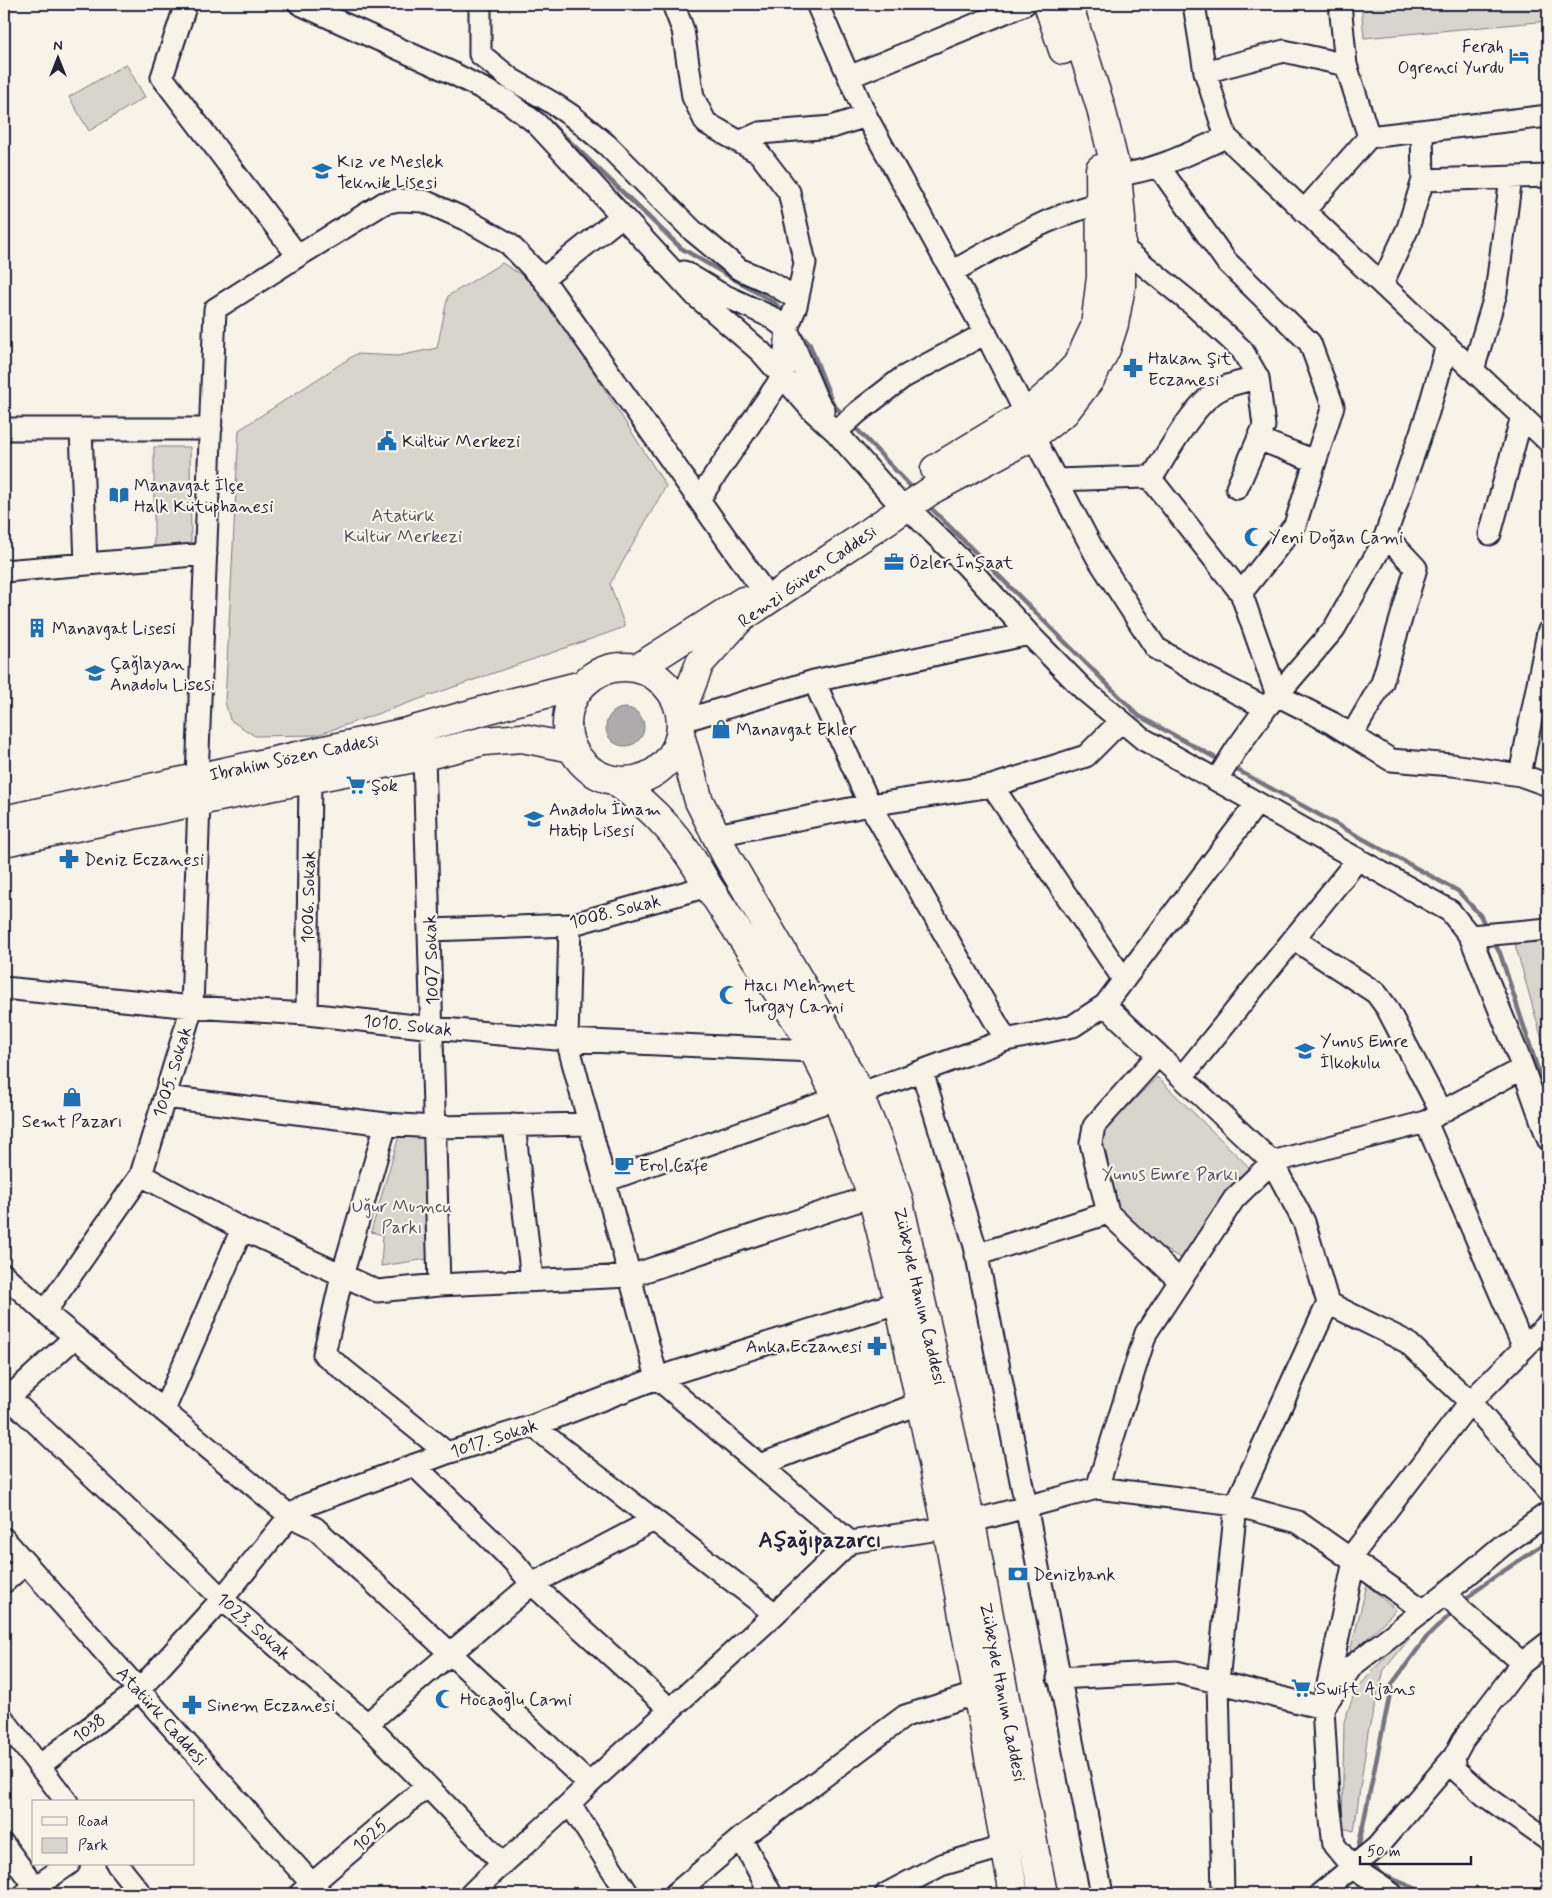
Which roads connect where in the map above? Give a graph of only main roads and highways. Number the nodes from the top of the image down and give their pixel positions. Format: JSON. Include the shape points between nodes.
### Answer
{"nodes":[{"id":1,"x":1048,"y":4,"type":"edge"},
{"id":2,"x":1068,"y":4,"type":"edge"},
{"id":3,"x":1029,"y":425,"type":"junction"},
{"id":4,"x":913,"y":494,"type":"junction"},
{"id":5,"x":638,"y":668,"type":"junction"},
{"id":6,"x":582,"y":685,"type":"junction"},
{"id":7,"x":681,"y":724,"type":"junction"},
{"id":8,"x":572,"y":748,"type":"junction"},
{"id":9,"x":615,"y":781,"type":"junction"},
{"id":10,"x":198,"y":789,"type":"junction"},
{"id":11,"x":4,"y":820,"type":"edge"},
{"id":12,"x":4,"y":842,"type":"edge"},
{"id":13,"x":848,"y":1096,"type":"junction"},
{"id":14,"x":910,"y":1300,"type":"junction"},
{"id":15,"x":959,"y":1525,"type":"junction"},
{"id":16,"x":1014,"y":1894,"type":"edge"},
{"id":17,"x":1043,"y":1894,"type":"edge"}],
"edges":[{"from":1,"to":3,"type":"main road","name":"Remzi Güven Caddesi","via":[[1090,126],[1099,163],[1101,277],[1095,327],[1076,365],[1052,391]]},
{"from":2,"to":3,"type":"main road","name":"Remzi Güven Caddesi","via":[[1101,108],[1117,175],[1121,286],[1106,349],[1091,378],[1065,412]]},
{"from":3,"to":4,"type":"main road","name":"Remzi Güven Caddesi"},
{"from":4,"to":5,"type":"main road","name":"Remzi Güven Caddesi"},
{"from":4,"to":7,"type":"main road","name":"Remzi Güven Caddesi","via":[[740,619],[700,663]]},
{"from":5,"to":6,"type":"main road","via":[[608,669]]},
{"from":5,"to":7,"type":"main road","via":[[652,673],[673,693]]},
{"from":6,"to":8,"type":"main road","via":[[569,708],[568,735]]},
{"from":6,"to":10,"type":"main road","name":"Ibrahim Sözen Caddesi"},
{"from":7,"to":9,"type":"main road","via":[[674,754],[663,767],[632,781]]},
{"from":7,"to":13,"type":"main road","name":"Zübeyde Hanım Caddesi","via":[[699,801],[819,1014]]},
{"from":8,"to":9,"type":"main road","via":[[582,764],[597,775]]},
{"from":8,"to":10,"type":"main road","name":"Ibrahim Sözen Caddesi","via":[[522,738],[484,741],[310,779]]},
{"from":9,"to":13,"type":"main road","name":"Zübeyde Hanım Caddesi","via":[[640,798],[677,838],[804,1032],[813,1051]]},
{"from":10,"to":11,"type":"main road","name":"Ibrahim Sözen Caddesi"},
{"from":10,"to":12,"type":"main road","name":"Ibrahim Sözen Caddesi"},
{"from":13,"to":14,"type":"main road","name":"Zübeyde Hanım Caddesi","via":[[872,1196]]},
{"from":13,"to":14,"type":"main road","name":"Zübeyde Hanım Caddesi","via":[[898,1198]]},
{"from":14,"to":15,"type":"main road","name":"Zübeyde Hanım Caddesi"},
{"from":14,"to":15,"type":"main road","name":"Zübeyde Hanım Caddesi","via":[[920,1403]]},
{"from":15,"to":16,"type":"main road","name":"Zübeyde Hanım Caddesi","via":[[978,1693]]},
{"from":15,"to":17,"type":"main road","name":"Zübeyde Hanım Caddesi"}]}
